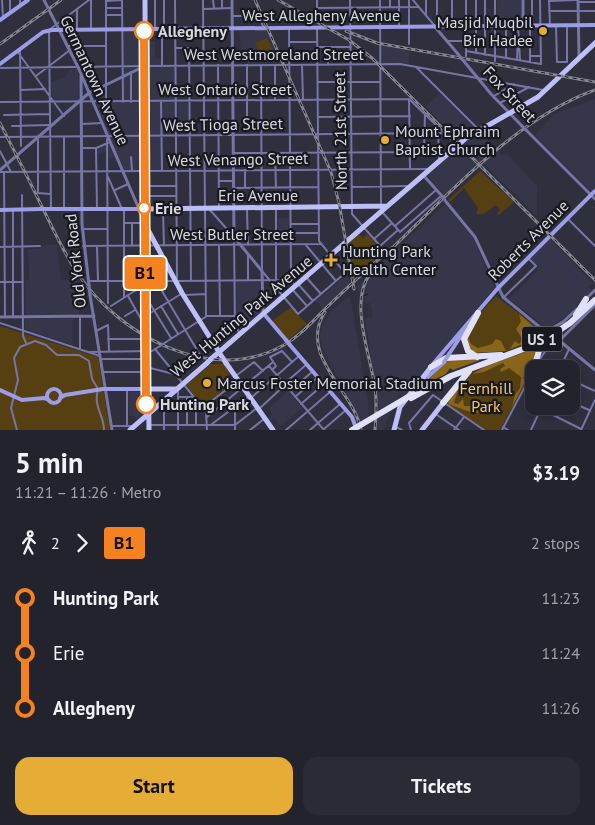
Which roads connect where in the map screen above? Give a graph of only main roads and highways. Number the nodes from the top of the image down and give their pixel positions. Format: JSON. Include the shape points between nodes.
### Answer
{"nodes":[{"id":1,"x":28,"y":0,"type":"edge"},
{"id":2,"x":145,"y":0,"type":"edge"},
{"id":3,"x":1,"y":19,"type":"edge"},
{"id":4,"x":595,"y":25,"type":"edge"},
{"id":5,"x":145,"y":29,"type":"junction"},
{"id":6,"x":595,"y":43,"type":"edge"},
{"id":7,"x":1,"y":62,"type":"edge"},
{"id":8,"x":595,"y":191,"type":"edge"},
{"id":9,"x":593,"y":197,"type":"edge"},
{"id":10,"x":144,"y":208,"type":"junction"},
{"id":11,"x":382,"y":208,"type":"junction"},
{"id":12,"x":2,"y":210,"type":"edge"},
{"id":13,"x":146,"y":226,"type":"junction"},
{"id":14,"x":595,"y":298,"type":"edge"},
{"id":15,"x":586,"y":299,"type":"road end"},
{"id":16,"x":479,"y":311,"type":"junction"},
{"id":17,"x":264,"y":314,"type":"junction"},
{"id":18,"x":573,"y":318,"type":"junction"},
{"id":19,"x":551,"y":335,"type":"junction"},
{"id":20,"x":220,"y":352,"type":"junction"},
{"id":21,"x":507,"y":354,"type":"junction"},
{"id":22,"x":481,"y":357,"type":"junction"},
{"id":23,"x":537,"y":360,"type":"edge"},
{"id":24,"x":479,"y":366,"type":"junction"},
{"id":25,"x":431,"y":368,"type":"junction"},
{"id":26,"x":148,"y":389,"type":"junction"},
{"id":27,"x":178,"y":389,"type":"junction"},
{"id":28,"x":0,"y":390,"type":"edge"},
{"id":29,"x":60,"y":393,"type":"junction"},
{"id":30,"x":413,"y":393,"type":"junction"},
{"id":31,"x":48,"y":394,"type":"junction"},
{"id":32,"x":65,"y":395,"type":"junction"},
{"id":33,"x":44,"y":398,"type":"junction"},
{"id":34,"x":60,"y":398,"type":"junction"},
{"id":35,"x":49,"y":400,"type":"junction"},
{"id":36,"x":446,"y":402,"type":"joint"},
{"id":37,"x":148,"y":414,"type":"junction"},
{"id":38,"x":135,"y":426,"type":"junction"},
{"id":39,"x":129,"y":428,"type":"edge"},
{"id":40,"x":148,"y":428,"type":"edge"},
{"id":41,"x":394,"y":428,"type":"edge"},
{"id":42,"x":273,"y":430,"type":"edge"},
{"id":43,"x":355,"y":430,"type":"edge"},
{"id":44,"x":422,"y":430,"type":"edge"}],
"edges":[{"from":1,"to":3,"type":"main road"},
{"from":2,"to":5,"type":"main road"},
{"from":4,"to":5,"type":"main road","name":"West Allegheny Avenue"},
{"from":5,"to":7,"type":"main road","name":"West Allegheny Avenue","via":[[48,30]]},
{"from":5,"to":10,"type":"main road"},
{"from":6,"to":11,"type":"main road","name":"West Hunting Park Avenue","via":[[544,92],[479,130]]},
{"from":8,"to":9,"type":"main road","name":"Roberts Avenue"},
{"from":9,"to":16,"type":"main road","name":"Roberts Avenue","via":[[567,218]]},
{"from":10,"to":11,"type":"main road","name":"Erie Avenue"},
{"from":10,"to":12,"type":"main road"},
{"from":10,"to":13,"type":"main road"},
{"from":11,"to":17,"type":"main road","name":"West Hunting Park Avenue"},
{"from":13,"to":20,"type":"main road","via":[[183,294]]},
{"from":13,"to":26,"type":"main road"},
{"from":14,"to":18,"type":"highway","number":"US 1"},
{"from":14,"to":19,"type":"highway","number":"US 1","via":[[570,323]]},
{"from":15,"to":18,"type":"highway"},
{"from":16,"to":22,"type":"highway","via":[[464,341],[470,353]]},
{"from":16,"to":25,"type":"main road","name":"Roberts Avenue"},
{"from":16,"to":30,"type":"main road","name":"Roberts Avenue","bridge":true,"via":[[444,362]]},
{"from":17,"to":20,"type":"main road","name":"West Hunting Park Avenue"},
{"from":17,"to":43,"type":"main road","bridge":true,"via":[[354,419]]},
{"from":18,"to":21,"type":"highway","number":"US 1","via":[[538,341]]},
{"from":19,"to":23,"type":"highway","via":[[540,349]]},
{"from":19,"to":24,"type":"highway","number":"US 1","via":[[523,350]]},
{"from":20,"to":27,"type":"main road","name":"West Hunting Park Avenue"},
{"from":20,"to":42,"type":"main road"},
{"from":21,"to":22,"type":"highway"},
{"from":21,"to":30,"type":"highway","number":"US 1","via":[[451,374]]},
{"from":22,"to":25,"type":"highway","via":[[446,358]]},
{"from":24,"to":30,"type":"highway","number":"US 1"},
{"from":24,"to":36,"type":"highway","via":[[465,374]]},
{"from":25,"to":30,"type":"main road","name":"Roberts Avenue"},
{"from":26,"to":27,"type":"main road","name":"West Hunting Park Avenue"},
{"from":26,"to":32,"type":"main road","name":"West Hunting Park Avenue","via":[[106,389]]},
{"from":26,"to":37,"type":"main road"},
{"from":27,"to":37,"type":"main road"},
{"from":28,"to":33,"type":"main road","via":[[29,401]]},
{"from":29,"to":31,"type":"main road","via":[[54,388]]},
{"from":29,"to":32,"type":"main road"},
{"from":29,"to":34,"type":"main road"},
{"from":30,"to":41,"type":"main road","name":"Roberts Avenue","via":[[398,409]]},
{"from":30,"to":43,"type":"highway","number":"US 1","bridge":true},
{"from":31,"to":33,"type":"main road"},
{"from":31,"to":35,"type":"main road"},
{"from":32,"to":34,"type":"main road","name":"West Hunting Park Avenue"},
{"from":33,"to":35,"type":"main road"},
{"from":34,"to":35,"type":"main road","name":"West Hunting Park Avenue","via":[[55,404]]},
{"from":36,"to":44,"type":"main road"},
{"from":37,"to":38,"type":"main road"},
{"from":37,"to":40,"type":"main road"},
{"from":38,"to":39,"type":"main road"},
{"from":38,"to":40,"type":"main road"}]}
